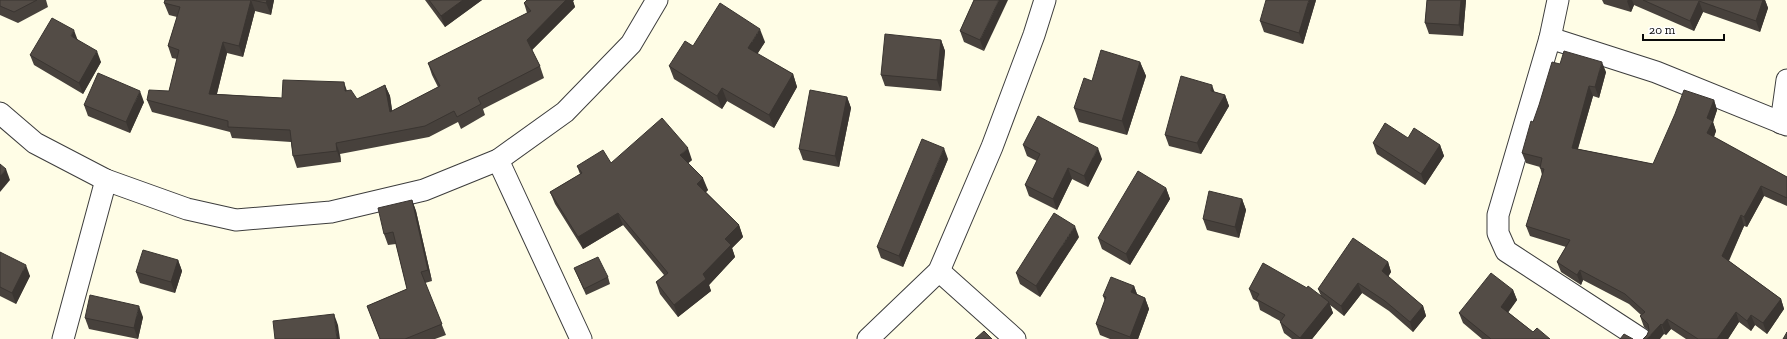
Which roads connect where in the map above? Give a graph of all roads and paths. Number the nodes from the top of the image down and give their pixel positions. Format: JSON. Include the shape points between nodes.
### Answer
{"nodes":[{"id":1,"x":657,"y":0,"type":"edge"},
{"id":2,"x":1045,"y":0,"type":"edge"},
{"id":3,"x":1558,"y":0,"type":"edge"},
{"id":4,"x":1550,"y":38,"type":"junction"},
{"id":5,"x":1787,"y":80,"type":"edge"},
{"id":6,"x":0,"y":113,"type":"edge"},
{"id":7,"x":1784,"y":124,"type":"edge"},
{"id":8,"x":498,"y":160,"type":"junction"},
{"id":9,"x":106,"y":180,"type":"junction"},
{"id":10,"x":939,"y":271,"type":"junction"},
{"id":11,"x":63,"y":339,"type":"edge"},
{"id":12,"x":581,"y":339,"type":"edge"},
{"id":13,"x":868,"y":339,"type":"edge"},
{"id":14,"x":1015,"y":339,"type":"edge"},
{"id":15,"x":1641,"y":339,"type":"edge"}],
"edges":[{"from":1,"to":8,"type":"street","via":[[631,44],[565,112]]},
{"from":2,"to":10,"type":"street","via":[[992,147]]},
{"from":3,"to":4,"type":"street"},
{"from":4,"to":7,"type":"street","via":[[1656,72]]},
{"from":4,"to":15,"type":"street","via":[[1506,185],[1498,216],[1498,233],[1506,251]]},
{"from":5,"to":7,"type":"street"},
{"from":6,"to":9,"type":"street","via":[[35,144]]},
{"from":8,"to":9,"type":"street","via":[[424,190],[331,212],[236,220],[187,209]]},
{"from":8,"to":12,"type":"street"},
{"from":9,"to":11,"type":"street"},
{"from":10,"to":13,"type":"street"},
{"from":10,"to":14,"type":"street"}]}
